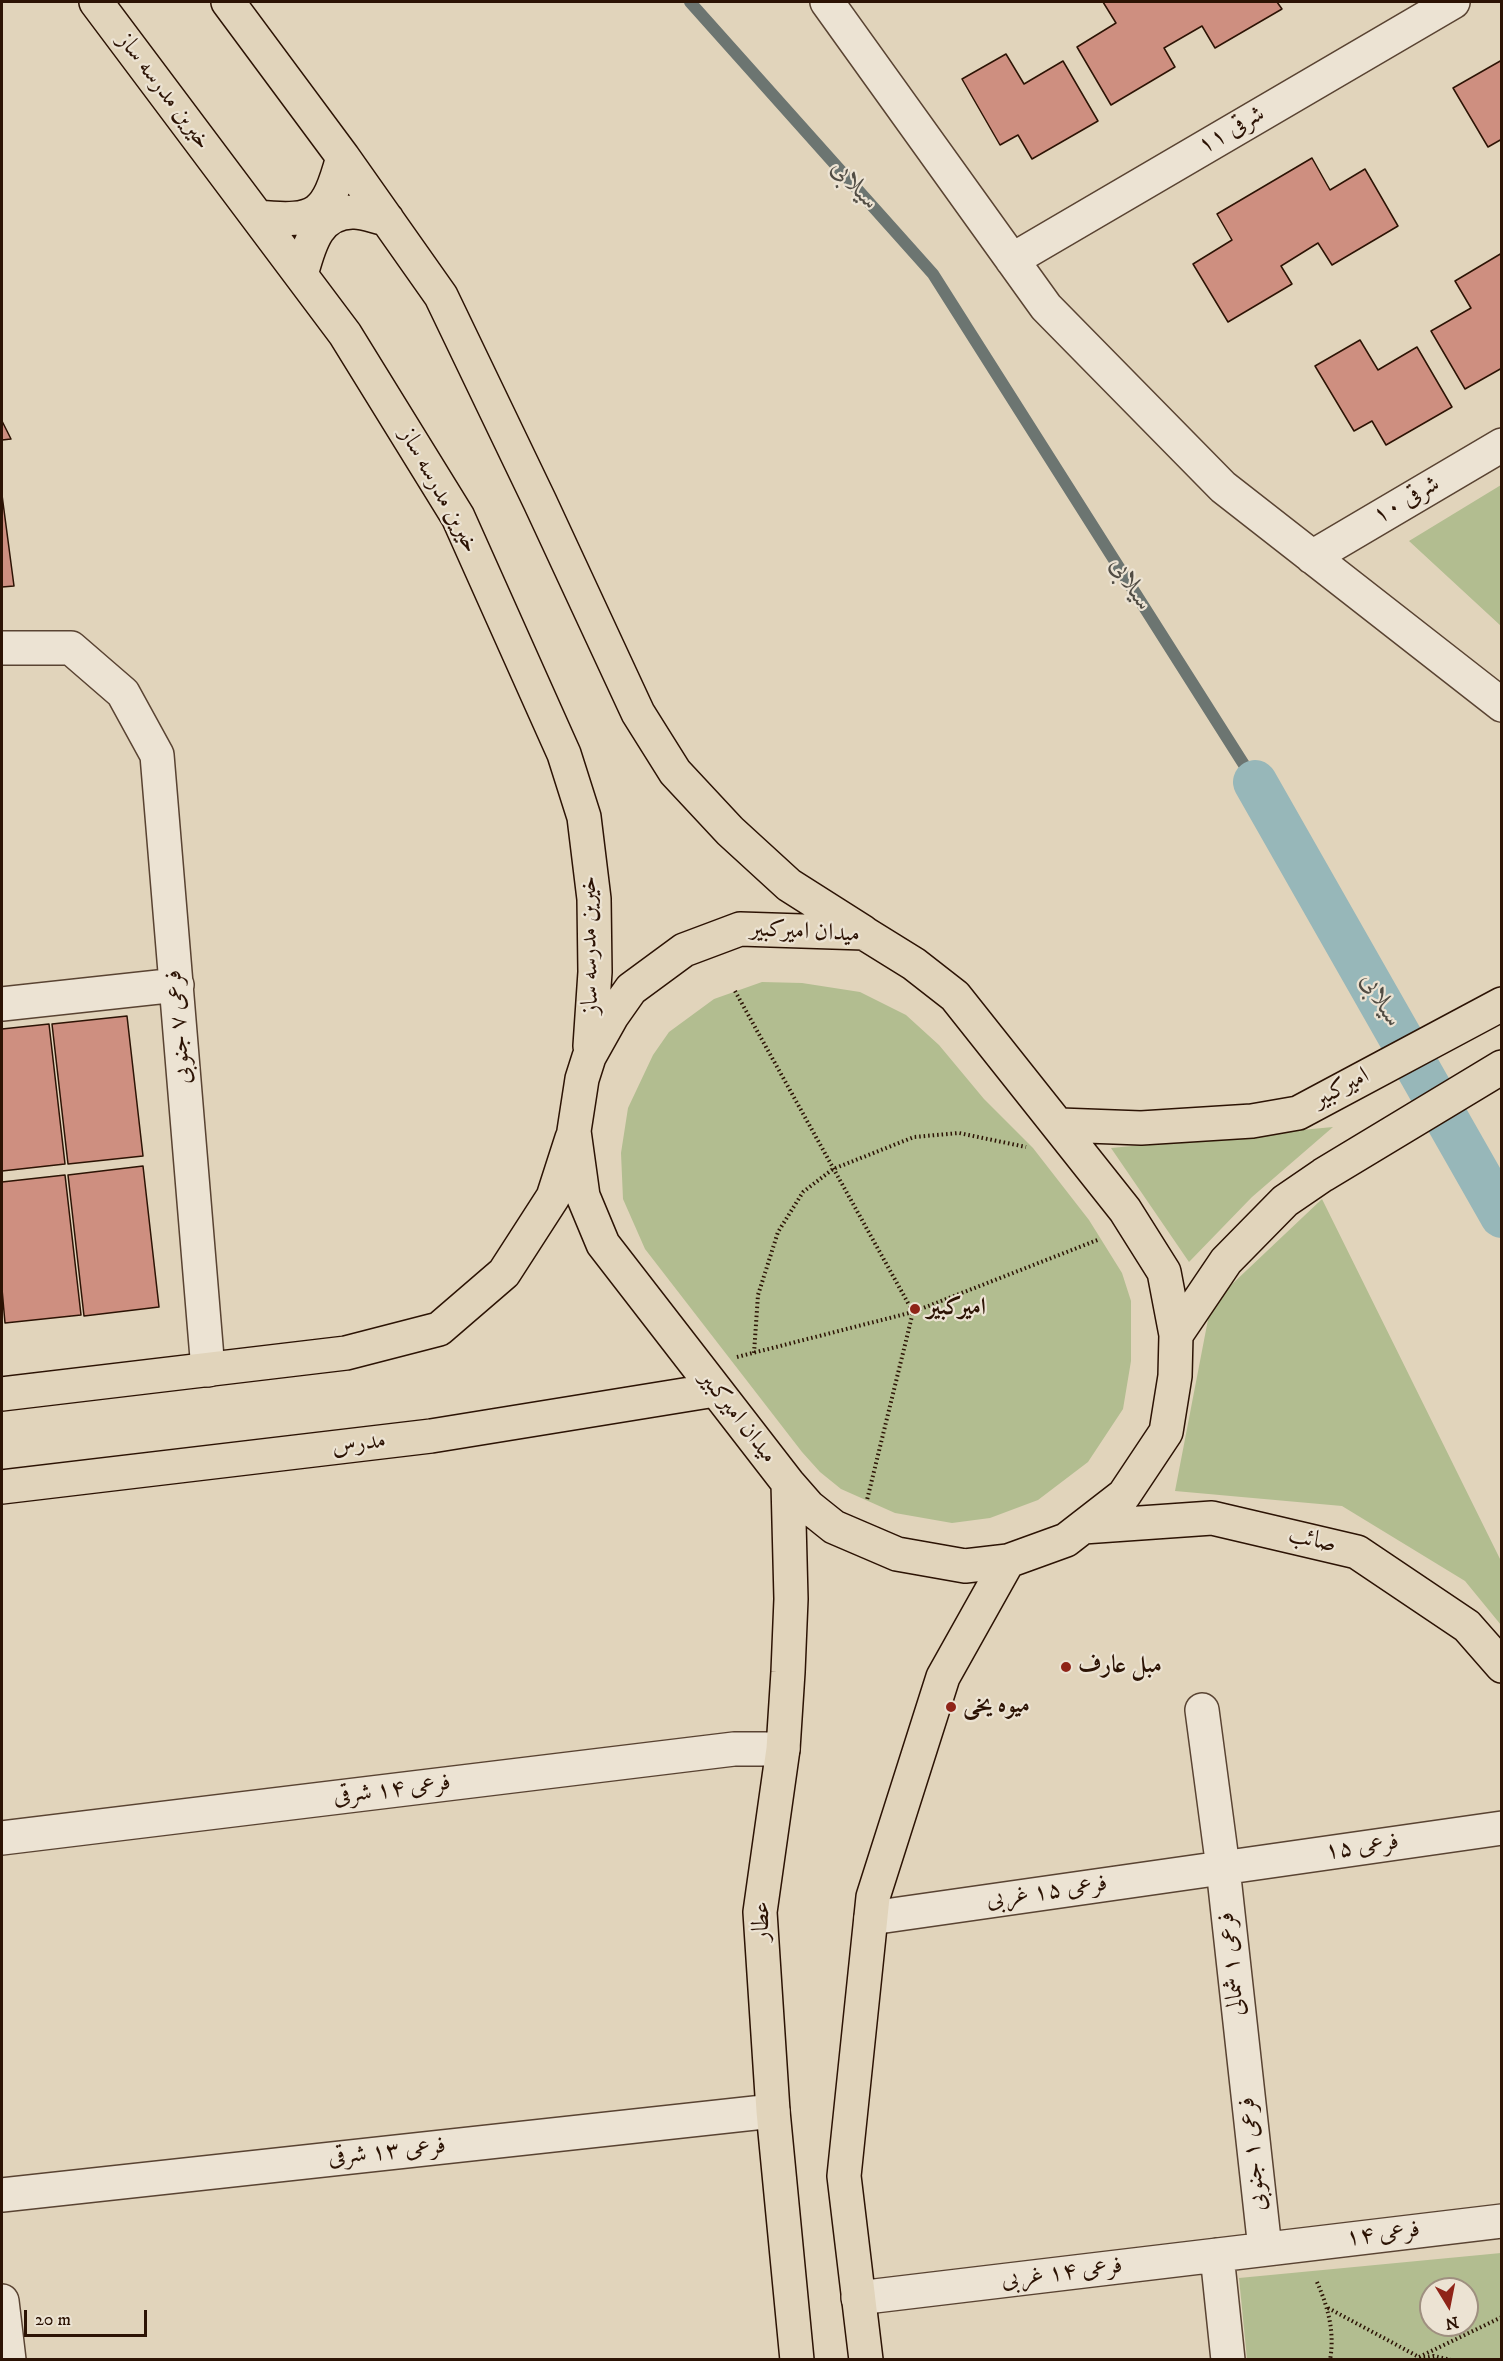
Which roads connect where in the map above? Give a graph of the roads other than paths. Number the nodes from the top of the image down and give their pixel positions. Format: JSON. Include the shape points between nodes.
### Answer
{"nodes":[{"id":1,"x":96,"y":2,"type":"edge"},
{"id":2,"x":228,"y":2,"type":"edge"},
{"id":3,"x":827,"y":2,"type":"edge"},
{"id":4,"x":1453,"y":2,"type":"edge"},
{"id":5,"x":343,"y":157,"type":"junction"},
{"id":6,"x":258,"y":217,"type":"junction"},
{"id":7,"x":387,"y":219,"type":"junction"},
{"id":8,"x":1012,"y":260,"type":"junction"},
{"id":9,"x":301,"y":275,"type":"junction"},
{"id":10,"x":1502,"y":445,"type":"edge"},
{"id":11,"x":1312,"y":556,"type":"junction"},
{"id":12,"x":2,"y":648,"type":"edge"},
{"id":13,"x":1502,"y":705,"type":"edge"},
{"id":14,"x":864,"y":933,"type":"junction"},
{"id":15,"x":177,"y":985,"type":"junction"},
{"id":16,"x":2,"y":1004,"type":"edge"},
{"id":17,"x":1502,"y":1004,"type":"edge"},
{"id":18,"x":589,"y":1057,"type":"junction"},
{"id":19,"x":1492,"y":1073,"type":"edge"},
{"id":20,"x":1060,"y":1125,"type":"junction"},
{"id":21,"x":574,"y":1131,"type":"junction"},
{"id":22,"x":1176,"y":1335,"type":"junction"},
{"id":23,"x":208,"y":1370,"type":"junction"},
{"id":24,"x":715,"y":1390,"type":"junction"},
{"id":25,"x":2,"y":1394,"type":"edge"},
{"id":26,"x":788,"y":1483,"type":"junction"},
{"id":27,"x":2,"y":1487,"type":"edge"},
{"id":28,"x":1083,"y":1527,"type":"junction"},
{"id":29,"x":1008,"y":1561,"type":"junction"},
{"id":30,"x":1502,"y":1665,"type":"edge"},
{"id":31,"x":1202,"y":1710,"type":"dead end"},
{"id":32,"x":783,"y":1749,"type":"junction"},
{"id":33,"x":1502,"y":1828,"type":"edge"},
{"id":34,"x":2,"y":1838,"type":"edge"},
{"id":35,"x":1222,"y":1868,"type":"junction"},
{"id":36,"x":871,"y":1918,"type":"junction"},
{"id":37,"x":1244,"y":2059,"type":"joint"},
{"id":38,"x":773,"y":2111,"type":"junction"},
{"id":39,"x":2,"y":2195,"type":"edge"},
{"id":40,"x":1502,"y":2221,"type":"edge"},
{"id":41,"x":1265,"y":2249,"type":"junction"},
{"id":42,"x":1217,"y":2255,"type":"junction"},
{"id":43,"x":858,"y":2298,"type":"junction"},
{"id":44,"x":2,"y":2301,"type":"edge"},
{"id":45,"x":9,"y":2360,"type":"edge"},
{"id":46,"x":798,"y":2360,"type":"edge"},
{"id":47,"x":866,"y":2360,"type":"edge"},
{"id":48,"x":1228,"y":2360,"type":"edge"}],
"edges":[{"from":1,"to":6,"type":"main road","name":"خیرین مدرسه ساز"},
{"from":2,"to":5,"type":"main road"},
{"from":3,"to":8,"type":"street"},
{"from":4,"to":8,"type":"street","name":"۱۱ شرقی"},
{"from":5,"to":6,"type":"main road","via":[[329,199],[318,211],[288,220]]},
{"from":5,"to":7,"type":"main road"},
{"from":6,"to":9,"type":"main road","name":"خیرین مدرسه ساز"},
{"from":7,"to":9,"type":"main road","via":[[356,212],[340,213],[326,220],[309,246]]},
{"from":7,"to":14,"type":"main road","via":[[441,296],[638,713],[675,772],[730,831],[789,885]]},
{"from":8,"to":11,"type":"street","via":[[1046,307],[1223,487]]},
{"from":9,"to":18,"type":"main road","name":"خیرین مدرسه ساز","via":[[345,334],[458,517],[564,753],[584,817],[594,899],[595,972]]},
{"from":10,"to":11,"type":"street","name":"۱۰ شرقی"},
{"from":11,"to":13,"type":"street"},
{"from":12,"to":15,"type":"street","name":"فرعی ۷ جنوبی","via":[[72,648],[123,693],[157,755]]},
{"from":14,"to":18,"type":"main road","name":"میدان امیرکبیر","via":[[740,929],[684,950],[631,989]]},
{"from":14,"to":20,"type":"main road","name":"میدان امیرکبیر","via":[[955,996]]},
{"from":15,"to":16,"type":"street"},
{"from":15,"to":23,"type":"street","name":"فرعی ۷ جنوبی"},
{"from":17,"to":20,"type":"main road","name":"امیرکبیر","via":[[1298,1113],[1252,1121],[1141,1128]]},
{"from":18,"to":21,"type":"main road","name":"میدان امیرکبیر"},
{"from":19,"to":22,"type":"main road","via":[[1285,1201],[1226,1261]]},
{"from":20,"to":22,"type":"main road","name":"میدان امیرکبیر","via":[[1125,1210],[1164,1272]]},
{"from":21,"to":23,"type":"main road","via":[[553,1197],[504,1273],[439,1329],[346,1353]]},
{"from":21,"to":24,"type":"main road","name":"میدان امیرکبیر","via":[[583,1196],[603,1244]]},
{"from":22,"to":28,"type":"main road","name":"میدان امیرکبیر","via":[[1175,1376],[1166,1432],[1124,1495]]},
{"from":23,"to":25,"type":"main road"},
{"from":24,"to":26,"type":"main road","name":"میدان امیرکبیر"},
{"from":24,"to":27,"type":"main road","name":"مدرس","via":[[431,1436]]},
{"from":26,"to":29,"type":"main road","name":"میدان امیرکبیر","via":[[834,1527],[897,1554],[965,1566]]},
{"from":26,"to":32,"type":"main road","name":"عطار","via":[[791,1599]]},
{"from":28,"to":29,"type":"main road","name":"میدان امیرکبیر","via":[[1066,1540]]},
{"from":28,"to":30,"type":"main road","name":"صائب","via":[[1212,1518],[1357,1552],[1467,1626]]},
{"from":29,"to":36,"type":"main road","via":[[944,1677],[873,1897]]},
{"from":31,"to":35,"type":"street"},
{"from":32,"to":34,"type":"street","name":"فرعی ۱۴ شرقی","via":[[734,1749]]},
{"from":32,"to":38,"type":"main road","name":"عطار","via":[[760,1912]]},
{"from":33,"to":35,"type":"street","name":"فرعی ۱۵"},
{"from":35,"to":36,"type":"street","name":"فرعی ۱۵ غربی"},
{"from":35,"to":37,"type":"street","name":"فرعی ۱ شمالی"},
{"from":36,"to":43,"type":"main road","via":[[844,2176]]},
{"from":37,"to":41,"type":"street","name":"فرعی ۱ جنوبی"},
{"from":38,"to":39,"type":"street","name":"فرعی ۱۳ شرقی"},
{"from":38,"to":46,"type":"main road","name":"عطار"},
{"from":40,"to":41,"type":"street","name":"فرعی ۱۴"},
{"from":41,"to":42,"type":"street","name":"فرعی ۱۴ غربی"},
{"from":42,"to":43,"type":"street","name":"فرعی ۱۴ غربی"},
{"from":42,"to":48,"type":"street"},
{"from":43,"to":47,"type":"main road"},
{"from":44,"to":45,"type":"street"}]}
